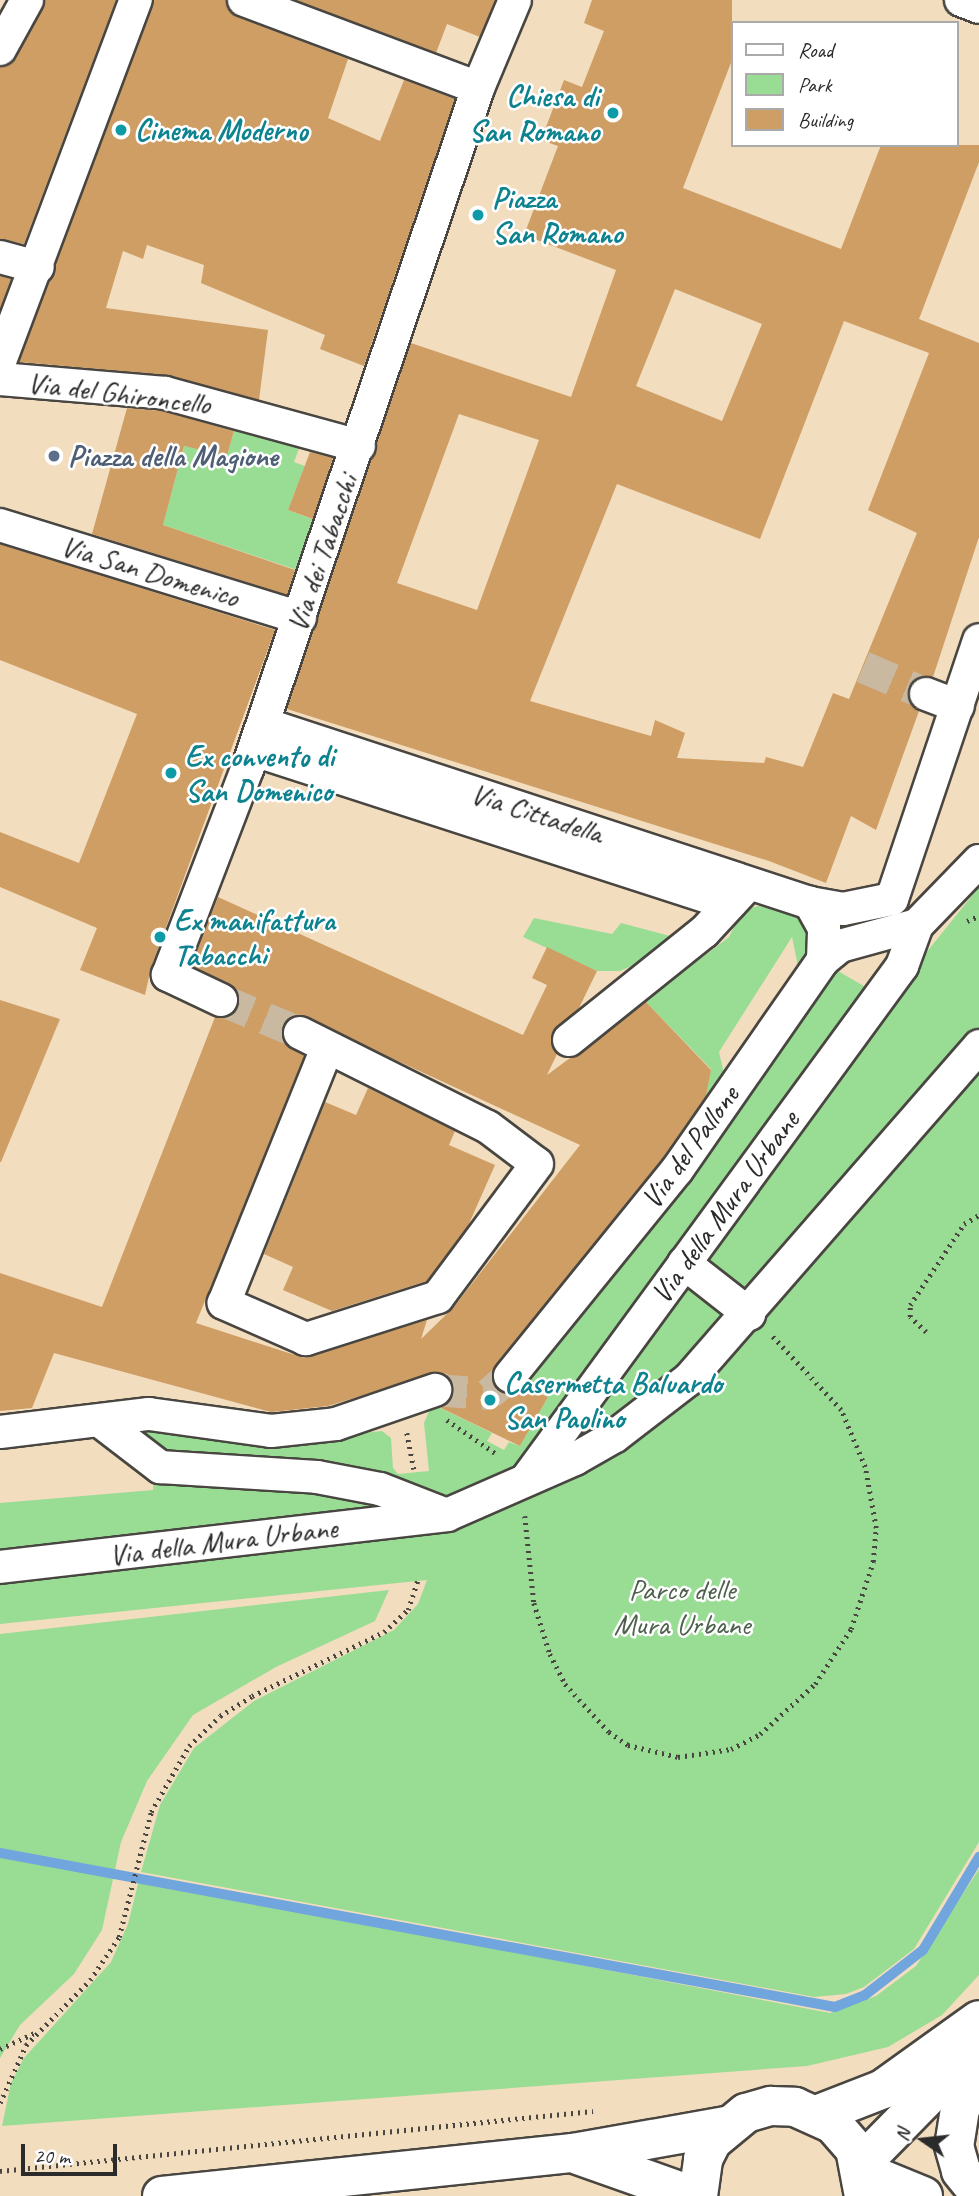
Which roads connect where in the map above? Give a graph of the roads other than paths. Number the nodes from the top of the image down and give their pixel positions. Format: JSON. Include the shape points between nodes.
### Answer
{"nodes":[{"id":1,"x":27,"y":0,"type":"edge"},
{"id":2,"x":136,"y":0,"type":"edge"},
{"id":3,"x":244,"y":0,"type":"edge"},
{"id":4,"x":514,"y":0,"type":"edge"},
{"id":5,"x":961,"y":0,"type":"edge"},
{"id":6,"x":979,"y":7,"type":"edge"},
{"id":7,"x":0,"y":49,"type":"edge"},
{"id":8,"x":478,"y":88,"type":"junction"},
{"id":9,"x":0,"y":257,"type":"edge"},
{"id":10,"x":38,"y":267,"type":"junction"},
{"id":11,"x":0,"y":361,"type":"edge"},
{"id":12,"x":0,"y":379,"type":"edge"},
{"id":13,"x":359,"y":446,"type":"junction"},
{"id":14,"x":0,"y":525,"type":"edge"},
{"id":15,"x":300,"y":618,"type":"junction"},
{"id":16,"x":979,"y":640,"type":"edge"},
{"id":17,"x":926,"y":694,"type":"tunnel mouth"},
{"id":18,"x":958,"y":706,"type":"junction"},
{"id":19,"x":256,"y":747,"type":"junction"},
{"id":20,"x":979,"y":861,"type":"edge"},
{"id":21,"x":740,"y":893,"type":"junction"},
{"id":22,"x":892,"y":899,"type":"junction"},
{"id":23,"x":810,"y":903,"type":"junction"},
{"id":24,"x":906,"y":929,"type":"junction"},
{"id":25,"x":823,"y":960,"type":"junction"},
{"id":26,"x":221,"y":1000,"type":"tunnel mouth"},
{"id":27,"x":300,"y":1033,"type":"tunnel mouth"},
{"id":28,"x":569,"y":1040,"type":"dead end"},
{"id":29,"x":979,"y":1046,"type":"edge"},
{"id":30,"x":327,"y":1048,"type":"junction"},
{"id":31,"x":684,"y":1263,"type":"junction"},
{"id":32,"x":748,"y":1314,"type":"junction"},
{"id":33,"x":510,"y":1376,"type":"tunnel mouth"},
{"id":34,"x":412,"y":1397,"type":"tunnel mouth"},
{"id":35,"x":100,"y":1421,"type":"junction"},
{"id":36,"x":0,"y":1432,"type":"edge"},
{"id":37,"x":523,"y":1483,"type":"junction"},
{"id":38,"x":447,"y":1515,"type":"junction"},
{"id":39,"x":0,"y":1567,"type":"edge"},
{"id":40,"x":979,"y":2020,"type":"edge"},
{"id":41,"x":979,"y":2043,"type":"edge"},
{"id":42,"x":979,"y":2078,"type":"edge"},
{"id":43,"x":819,"y":2114,"type":"junction"},
{"id":44,"x":726,"y":2126,"type":"junction"},
{"id":45,"x":573,"y":2153,"type":"junction"},
{"id":46,"x":863,"y":2177,"type":"edge"},
{"id":47,"x":979,"y":2193,"type":"edge"},
{"id":48,"x":162,"y":2196,"type":"edge"},
{"id":49,"x":696,"y":2196,"type":"edge"},
{"id":50,"x":923,"y":2196,"type":"edge"}],
"edges":[{"from":1,"to":7,"type":"street"},
{"from":2,"to":10,"type":"street"},
{"from":3,"to":8,"type":"street"},
{"from":4,"to":8,"type":"street"},
{"from":5,"to":6,"type":"street"},
{"from":8,"to":13,"type":"street","name":"Via dei Tabacchi"},
{"from":9,"to":10,"type":"street"},
{"from":10,"to":11,"type":"street"},
{"from":12,"to":13,"type":"street","name":"Via del Ghironcello","via":[[165,393]]},
{"from":13,"to":15,"type":"street","name":"Via dei Tabacchi"},
{"from":14,"to":15,"type":"street","name":"Via San Domenico"},
{"from":15,"to":19,"type":"street","name":"Via dei Tabacchi"},
{"from":16,"to":18,"type":"street"},
{"from":17,"to":18,"type":"street"},
{"from":18,"to":22,"type":"street"},
{"from":19,"to":21,"type":"street"},
{"from":19,"to":26,"type":"street","name":"Via dei Tabacchi","via":[[168,975]]},
{"from":20,"to":24,"type":"street"},
{"from":21,"to":23,"type":"street"},
{"from":21,"to":28,"type":"street","via":[[705,932]]},
{"from":22,"to":23,"type":"street","via":[[843,909]]},
{"from":22,"to":24,"type":"street"},
{"from":23,"to":25,"type":"street","via":[[824,928]]},
{"from":24,"to":25,"type":"street","via":[[840,946]]},
{"from":24,"to":31,"type":"street","name":"Via della Mura Urbane","via":[[902,966]]},
{"from":25,"to":33,"type":"street","name":"Via del Pallone","via":[[677,1170]]},
{"from":27,"to":30,"type":"street"},
{"from":29,"to":32,"type":"street","name":"Via della Mura Urbane"},
{"from":30,"to":30,"type":"street","via":[[488,1127],[537,1164],[438,1297],[306,1339],[224,1303]]},
{"from":31,"to":32,"type":"street"},
{"from":31,"to":37,"type":"street","name":"Via della Mura Urbane"},
{"from":32,"to":37,"type":"street","name":"Via della Mura Urbane","via":[[689,1380],[615,1436]]},
{"from":34,"to":35,"type":"street","via":[[336,1424],[271,1431],[149,1414]]},
{"from":35,"to":36,"type":"street"},
{"from":35,"to":38,"type":"street","name":"Via della Mura Urbane","via":[[160,1467],[317,1477],[380,1489]]},
{"from":37,"to":38,"type":"street","name":"Via della Mura Urbane"},
{"from":38,"to":39,"type":"street","name":"Via della Mura Urbane"},
{"from":40,"to":43,"type":"main road","via":[[883,2089]]},
{"from":41,"to":46,"type":"main road"},
{"from":42,"to":47,"type":"main road","via":[[960,2109],[954,2146],[961,2171]]},
{"from":43,"to":44,"type":"main road","via":[[771,2106]]},
{"from":43,"to":46,"type":"main road","via":[[845,2135]]},
{"from":44,"to":45,"type":"main road"},
{"from":44,"to":49,"type":"main road","via":[[703,2159]]},
{"from":45,"to":48,"type":"main road"},
{"from":45,"to":49,"type":"main road"},
{"from":46,"to":50,"type":"main road"}]}
